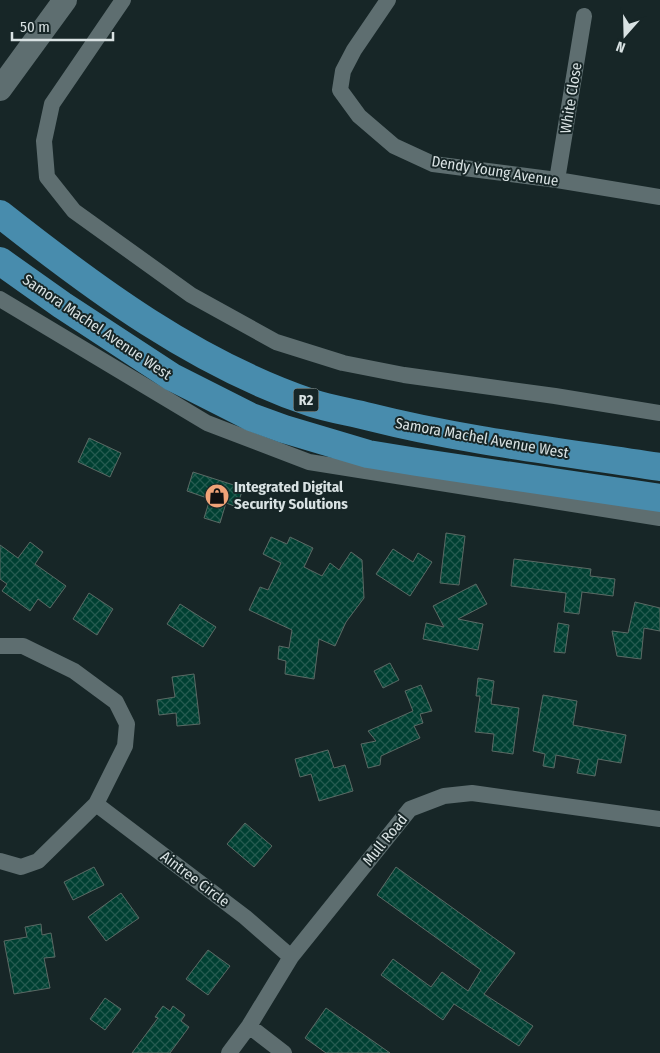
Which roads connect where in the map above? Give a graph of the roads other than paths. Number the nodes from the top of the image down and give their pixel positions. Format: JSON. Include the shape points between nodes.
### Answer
{"nodes":[{"id":1,"x":65,"y":0,"type":"edge"},
{"id":2,"x":123,"y":0,"type":"edge"},
{"id":3,"x":388,"y":0,"type":"edge"},
{"id":4,"x":584,"y":16,"type":"dead end"},
{"id":5,"x":0,"y":89,"type":"edge"},
{"id":6,"x":557,"y":180,"type":"junction"},
{"id":7,"x":660,"y":197,"type":"edge"},
{"id":8,"x":0,"y":214,"type":"edge"},
{"id":9,"x":2,"y":264,"type":"edge"},
{"id":10,"x":0,"y":298,"type":"edge"},
{"id":11,"x":660,"y":413,"type":"edge"},
{"id":12,"x":660,"y":467,"type":"edge"},
{"id":13,"x":660,"y":498,"type":"edge"},
{"id":14,"x":660,"y":518,"type":"edge"},
{"id":15,"x":0,"y":646,"type":"edge"},
{"id":16,"x":96,"y":804,"type":"junction"},
{"id":17,"x":660,"y":820,"type":"edge"},
{"id":18,"x":0,"y":861,"type":"edge"},
{"id":19,"x":291,"y":957,"type":"junction"},
{"id":20,"x":249,"y":1026,"type":"junction"},
{"id":21,"x":229,"y":1053,"type":"edge"},
{"id":22,"x":284,"y":1053,"type":"edge"}],
"edges":[{"from":1,"to":5,"type":"main road"},
{"from":2,"to":11,"type":"street","via":[[52,104],[44,141],[47,177],[74,211],[191,295],[276,342],[343,363],[404,376]]},
{"from":3,"to":6,"type":"street","name":"Dendy Young Avenue","via":[[343,71],[340,90],[359,116],[394,146],[433,164]]},
{"from":4,"to":6,"type":"street","name":"White Close"},
{"from":6,"to":7,"type":"street","name":"Dendy Young Avenue"},
{"from":8,"to":12,"type":"highway","name":"Samora Machel Avenue West","number":"R2","via":[[58,260],[155,326],[263,384],[313,403],[424,430]]},
{"from":9,"to":13,"type":"highway","name":"Samora Machel Avenue West","number":"R2","via":[[172,377],[251,417],[276,426],[368,454]]},
{"from":10,"to":14,"type":"street","name":"Samora Machel Avenue West","via":[[207,423],[309,462]]},
{"from":15,"to":16,"type":"street","via":[[23,646],[74,671],[116,702],[128,724],[125,746]]},
{"from":16,"to":18,"type":"street","via":[[38,861],[21,867]]},
{"from":16,"to":19,"type":"street","name":"Aintree Circle","via":[[245,917]]},
{"from":17,"to":19,"type":"street","name":"Mull Road","via":[[472,793],[444,796],[410,809]]},
{"from":19,"to":20,"type":"street","name":"Mull Road"},
{"from":20,"to":21,"type":"street","name":"Mull Road"},
{"from":20,"to":22,"type":"street"}]}
